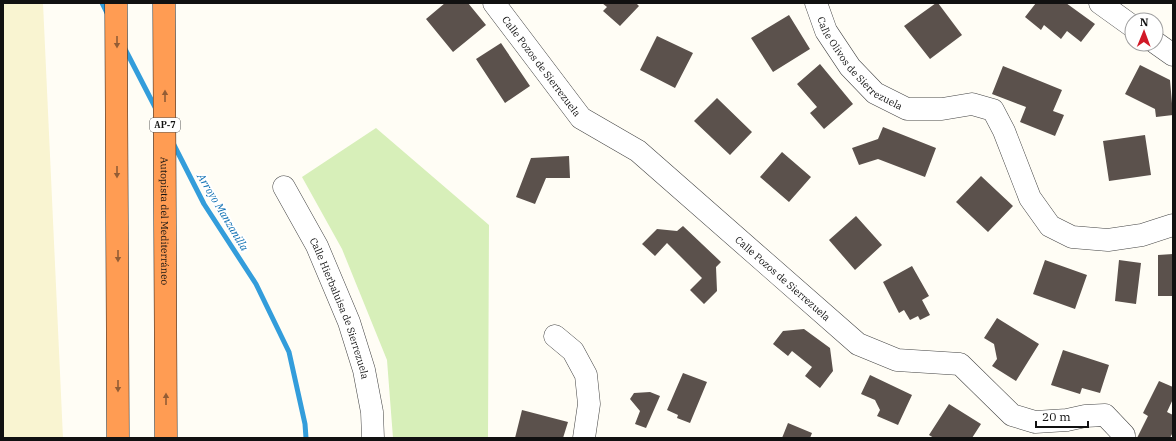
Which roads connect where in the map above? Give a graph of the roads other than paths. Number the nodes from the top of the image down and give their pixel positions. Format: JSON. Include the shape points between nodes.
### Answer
{"nodes":[{"id":1,"x":116,"y":3,"type":"edge"},
{"id":2,"x":164,"y":3,"type":"edge"},
{"id":3,"x":494,"y":3,"type":"edge"},
{"id":4,"x":816,"y":3,"type":"edge"},
{"id":5,"x":1100,"y":3,"type":"edge"},
{"id":6,"x":1124,"y":20,"type":"edge"},
{"id":7,"x":1164,"y":49,"type":"edge"},
{"id":8,"x":1173,"y":56,"type":"edge"},
{"id":9,"x":284,"y":187,"type":"dead end"},
{"id":10,"x":1173,"y":225,"type":"edge"},
{"id":11,"x":555,"y":336,"type":"dead end"},
{"id":12,"x":118,"y":438,"type":"edge"},
{"id":13,"x":166,"y":438,"type":"edge"},
{"id":14,"x":373,"y":438,"type":"edge"},
{"id":15,"x":584,"y":438,"type":"edge"},
{"id":16,"x":1124,"y":438,"type":"edge"}],
"edges":[{"from":1,"to":12,"type":"highway","one_way":true},
{"from":13,"to":2,"type":"highway","name":"Autopista del Mediterráneo","number":"AP-7","one_way":true},
{"from":3,"to":16,"type":"street","name":"Calle Pozos de Sierrezuela","via":[[581,118],[638,151],[858,344],[897,360],[960,364],[1012,415],[1035,422],[1105,415]]},
{"from":4,"to":10,"type":"street","name":"Calle Olivos de Sierrezuela","via":[[826,31],[850,68],[875,93],[907,109],[942,109],[972,104],[993,110],[1004,131],[1030,198],[1050,226],[1072,237],[1108,240],[1142,235]]},
{"from":5,"to":6,"type":"street"},
{"from":7,"to":8,"type":"street"},
{"from":9,"to":14,"type":"street","name":"Calle Hierbaluisa de Sierrezuela","via":[[317,246],[349,322],[364,370],[372,412]]},
{"from":11,"to":15,"type":"street","via":[[573,351],[586,375],[589,404]]}]}
